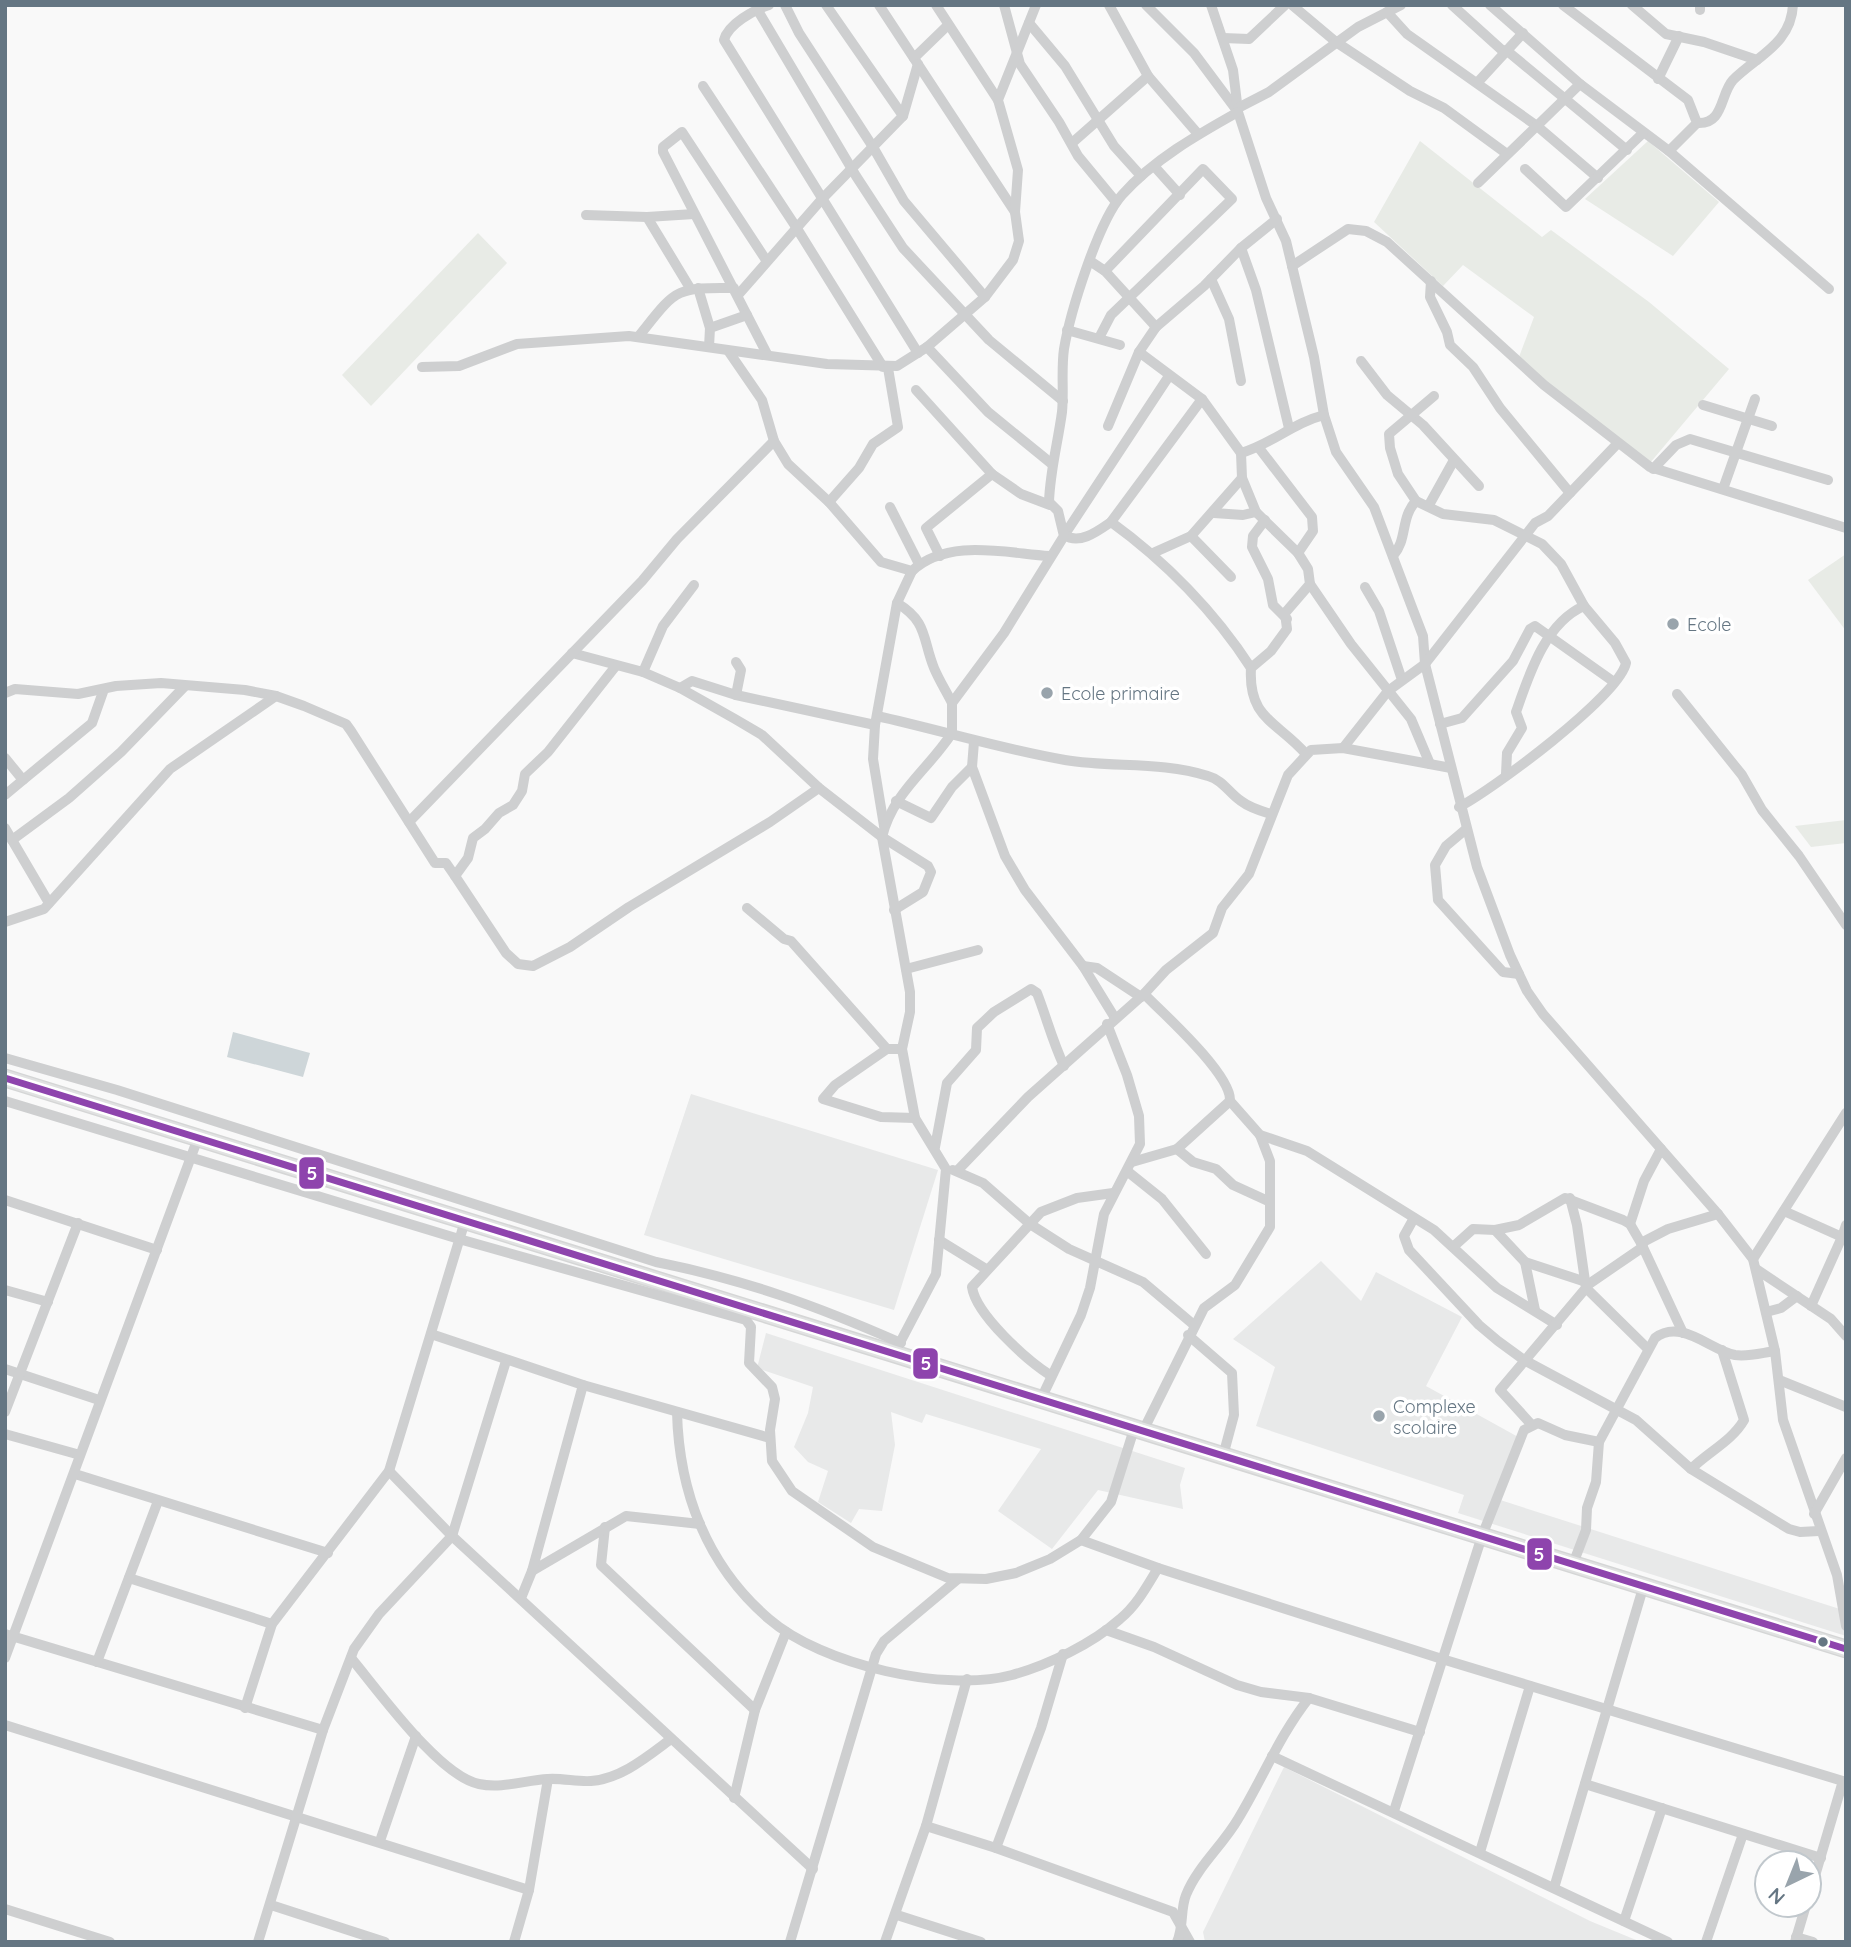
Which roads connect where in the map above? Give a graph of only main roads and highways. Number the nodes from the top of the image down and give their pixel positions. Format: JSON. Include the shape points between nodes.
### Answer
{"nodes":[{"id":1,"x":5,"y":1077,"type":"edge"},
{"id":2,"x":1846,"y":1649,"type":"edge"}],
"edges":[{"from":1,"to":2,"type":"highway","via":[[465,1221],[898,1348],[1041,1399]]}]}
